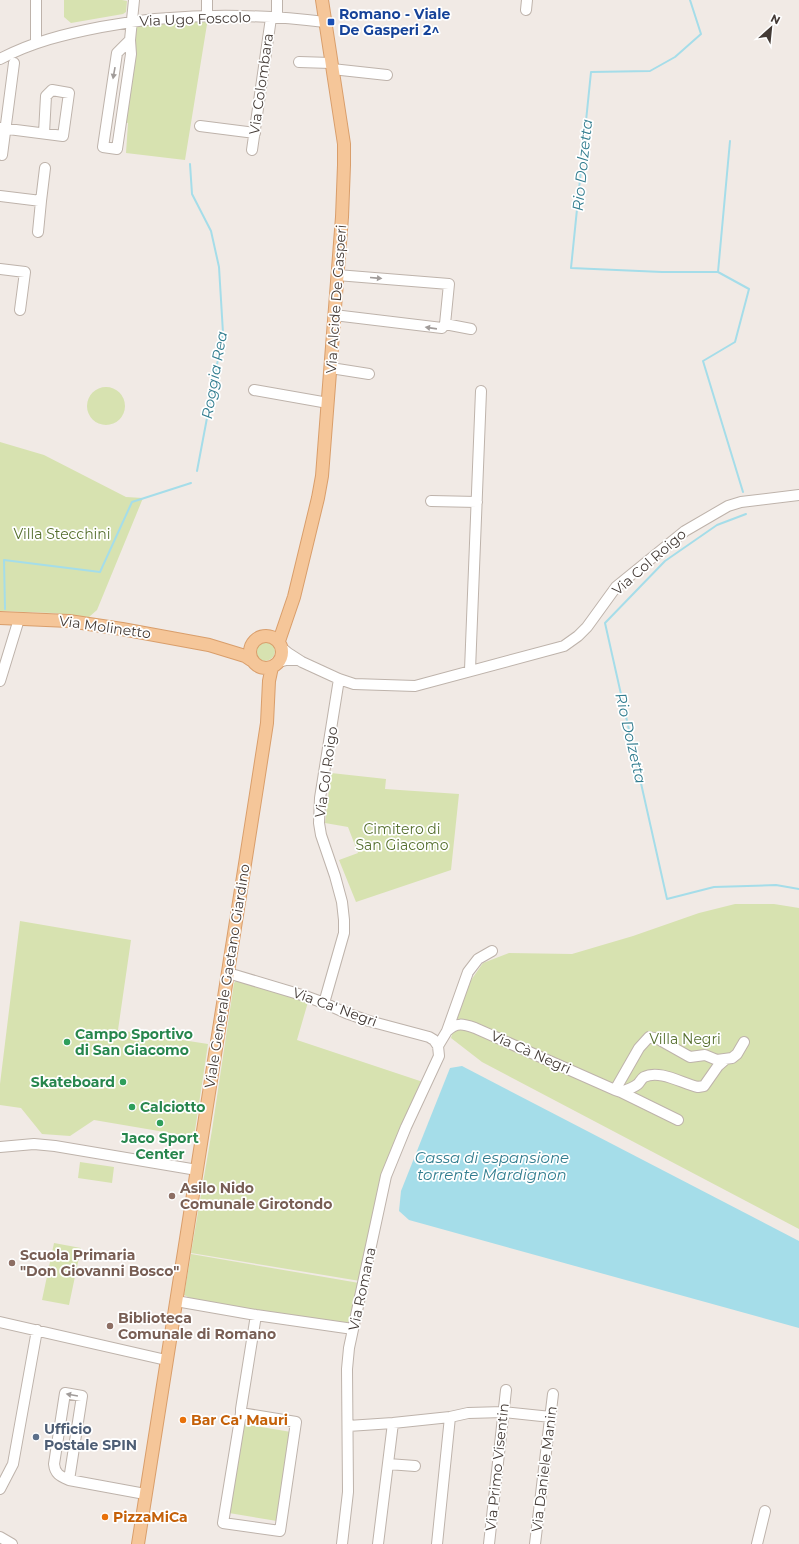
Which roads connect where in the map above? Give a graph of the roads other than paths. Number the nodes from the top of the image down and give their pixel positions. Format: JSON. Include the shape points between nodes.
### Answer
{"nodes":[{"id":1,"x":36,"y":0,"type":"edge"},
{"id":2,"x":134,"y":0,"type":"edge"},
{"id":3,"x":207,"y":0,"type":"edge"},
{"id":4,"x":277,"y":0,"type":"edge"},
{"id":5,"x":322,"y":0,"type":"edge"},
{"id":6,"x":207,"y":16,"type":"junction"},
{"id":7,"x":274,"y":18,"type":"junction"},
{"id":8,"x":132,"y":21,"type":"junction"},
{"id":9,"x":325,"y":22,"type":"junction"},
{"id":10,"x":36,"y":42,"type":"junction"},
{"id":11,"x":126,"y":51,"type":"junction"},
{"id":12,"x":0,"y":59,"type":"edge"},
{"id":13,"x":299,"y":62,"type":"dead end"},
{"id":14,"x":14,"y":63,"type":"dead end"},
{"id":15,"x":332,"y":66,"type":"junction"},
{"id":16,"x":386,"y":75,"type":"dead end"},
{"id":17,"x":200,"y":126,"type":"dead end"},
{"id":18,"x":3,"y":128,"type":"edge"},
{"id":19,"x":44,"y":133,"type":"junction"},
{"id":20,"x":255,"y":133,"type":"junction"},
{"id":21,"x":252,"y":150,"type":"dead end"},
{"id":22,"x":2,"y":156,"type":"dead end"},
{"id":23,"x":45,"y":168,"type":"dead end"},
{"id":24,"x":0,"y":196,"type":"edge"},
{"id":25,"x":41,"y":201,"type":"junction"},
{"id":26,"x":38,"y":232,"type":"dead end"},
{"id":27,"x":0,"y":269,"type":"edge"},
{"id":28,"x":337,"y":275,"type":"junction"},
{"id":29,"x":20,"y":310,"type":"dead end"},
{"id":30,"x":334,"y":315,"type":"junction"},
{"id":31,"x":445,"y":324,"type":"junction"},
{"id":32,"x":471,"y":329,"type":"dead end"},
{"id":33,"x":331,"y":368,"type":"junction"},
{"id":34,"x":369,"y":374,"type":"dead end"},
{"id":35,"x":254,"y":390,"type":"dead end"},
{"id":36,"x":481,"y":391,"type":"dead end"},
{"id":37,"x":328,"y":403,"type":"junction"},
{"id":38,"x":799,"y":495,"type":"edge"},
{"id":39,"x":431,"y":501,"type":"dead end"},
{"id":40,"x":477,"y":502,"type":"junction"},
{"id":41,"x":294,"y":597,"type":"junction"},
{"id":42,"x":0,"y":618,"type":"edge"},
{"id":43,"x":19,"y":619,"type":"junction"},
{"id":44,"x":265,"y":635,"type":"junction"},
{"id":45,"x":253,"y":641,"type":"junction"},
{"id":46,"x":280,"y":644,"type":"junction"},
{"id":47,"x":209,"y":645,"type":"junction"},
{"id":48,"x":300,"y":660,"type":"junction"},
{"id":49,"x":254,"y":663,"type":"junction"},
{"id":50,"x":275,"y":664,"type":"junction"},
{"id":51,"x":470,"y":670,"type":"junction"},
{"id":52,"x":339,"y":679,"type":"junction"},
{"id":53,"x":0,"y":682,"type":"edge"},
{"id":54,"x":267,"y":716,"type":"junction"},
{"id":55,"x":492,"y":951,"type":"dead end"},
{"id":56,"x":228,"y":973,"type":"junction"},
{"id":57,"x":324,"y":1003,"type":"junction"},
{"id":58,"x":447,"y":1031,"type":"junction"},
{"id":59,"x":744,"y":1042,"type":"dead end"},
{"id":60,"x":438,"y":1046,"type":"junction"},
{"id":61,"x":726,"y":1060,"type":"junction"},
{"id":62,"x":618,"y":1091,"type":"junction"},
{"id":63,"x":678,"y":1120,"type":"dead end"},
{"id":64,"x":0,"y":1147,"type":"edge"},
{"id":65,"x":197,"y":1170,"type":"junction"},
{"id":66,"x":176,"y":1301,"type":"junction"},
{"id":67,"x":256,"y":1315,"type":"junction"},
{"id":68,"x":0,"y":1322,"type":"edge"},
{"id":69,"x":353,"y":1329,"type":"junction"},
{"id":70,"x":37,"y":1330,"type":"junction"},
{"id":71,"x":166,"y":1360,"type":"junction"},
{"id":72,"x":506,"y":1390,"type":"dead end"},
{"id":73,"x":553,"y":1394,"type":"dead end"},
{"id":74,"x":504,"y":1412,"type":"junction"},
{"id":75,"x":241,"y":1413,"type":"junction"},
{"id":76,"x":450,"y":1417,"type":"junction"},
{"id":77,"x":551,"y":1417,"type":"junction"},
{"id":78,"x":393,"y":1423,"type":"junction"},
{"id":79,"x":348,"y":1426,"type":"junction"},
{"id":80,"x":388,"y":1464,"type":"junction"},
{"id":81,"x":415,"y":1466,"type":"dead end"},
{"id":82,"x":69,"y":1480,"type":"junction"},
{"id":83,"x":0,"y":1489,"type":"edge"},
{"id":84,"x":145,"y":1494,"type":"junction"},
{"id":85,"x":765,"y":1511,"type":"dead end"},
{"id":86,"x":0,"y":1537,"type":"edge"},
{"id":87,"x":12,"y":1544,"type":"edge"},
{"id":88,"x":138,"y":1544,"type":"edge"},
{"id":89,"x":342,"y":1544,"type":"edge"},
{"id":90,"x":378,"y":1544,"type":"edge"},
{"id":91,"x":437,"y":1544,"type":"edge"},
{"id":92,"x":489,"y":1544,"type":"edge"},
{"id":93,"x":536,"y":1544,"type":"edge"},
{"id":94,"x":757,"y":1544,"type":"edge"}],
"edges":[{"from":1,"to":10,"type":"street"},
{"from":2,"to":8,"type":"street"},
{"from":3,"to":6,"type":"street"},
{"from":4,"to":7,"type":"street","name":"Via Colombara"},
{"from":5,"to":9,"type":"main road","name":"Via Alcide De Gasperi"},
{"from":6,"to":7,"type":"street","name":"Via Ugo Foscolo"},
{"from":6,"to":8,"type":"street","name":"Via Ugo Foscolo"},
{"from":7,"to":9,"type":"street","name":"Via Ugo Foscolo"},
{"from":7,"to":20,"type":"street","name":"Via Colombara"},
{"from":8,"to":10,"type":"street","name":"Via Ugo Foscolo"},
{"from":8,"to":11,"type":"street"},
{"from":9,"to":15,"type":"main road","name":"Via Alcide De Gasperi"},
{"from":10,"to":12,"type":"street","name":"Via Ugo Foscolo"},
{"from":11,"to":11,"type":"street","one_way":true,"via":[[117,53],[103,147],[117,149]]},
{"from":13,"to":15,"type":"street"},
{"from":14,"to":18,"type":"street"},
{"from":15,"to":16,"type":"street"},
{"from":15,"to":28,"type":"main road","name":"Via Alcide De Gasperi","via":[[344,144]]},
{"from":17,"to":20,"type":"street"},
{"from":18,"to":19,"type":"street"},
{"from":18,"to":22,"type":"street"},
{"from":19,"to":19,"type":"street","via":[[63,136],[69,92],[52,90],[46,96]]},
{"from":20,"to":21,"type":"street","name":"Via Colombara"},
{"from":23,"to":25,"type":"street"},
{"from":24,"to":25,"type":"street"},
{"from":25,"to":26,"type":"street"},
{"from":27,"to":29,"type":"street","via":[[25,272]]},
{"from":28,"to":30,"type":"main road","name":"Via Alcide De Gasperi"},
{"from":28,"to":31,"type":"street","one_way":true,"via":[[449,284]]},
{"from":31,"to":30,"type":"street","one_way":true,"via":[[439,329]]},
{"from":30,"to":33,"type":"main road","name":"Via Alcide De Gasperi"},
{"from":31,"to":32,"type":"street"},
{"from":33,"to":34,"type":"street"},
{"from":33,"to":37,"type":"main road","name":"Via Alcide De Gasperi"},
{"from":35,"to":37,"type":"street"},
{"from":36,"to":40,"type":"street"},
{"from":37,"to":41,"type":"main road","name":"Via Alcide De Gasperi","via":[[319,491]]},
{"from":38,"to":51,"type":"street","name":"Via Col Roigo","via":[[728,506],[685,531],[616,587],[587,627],[564,646]]},
{"from":39,"to":40,"type":"street"},
{"from":40,"to":51,"type":"street"},
{"from":41,"to":44,"type":"main road","name":"Via Alcide De Gasperi","via":[[273,628]]},
{"from":41,"to":46,"type":"main road","name":"Via Alcide De Gasperi"},
{"from":42,"to":43,"type":"main road","name":"Via Molinetto"},
{"from":43,"to":47,"type":"main road","name":"Via Molinetto","via":[[69,621]]},
{"from":43,"to":53,"type":"street"},
{"from":44,"to":45,"type":"main road"},
{"from":44,"to":46,"type":"main road"},
{"from":45,"to":47,"type":"main road","name":"Via Molinetto","via":[[238,645]]},
{"from":45,"to":49,"type":"main road","via":[[249,651]]},
{"from":46,"to":48,"type":"street","name":"Via Col Roigo","via":[[288,653]]},
{"from":46,"to":50,"type":"main road","via":[[282,652]]},
{"from":47,"to":49,"type":"main road","name":"Via Molinetto","via":[[245,656]]},
{"from":48,"to":50,"type":"street","via":[[286,660]]},
{"from":48,"to":52,"type":"street","name":"Via Col Roigo"},
{"from":49,"to":50,"type":"main road","via":[[262,668]]},
{"from":49,"to":54,"type":"main road","name":"Viale Generale Gaetano Giardino","via":[[263,680]]},
{"from":50,"to":54,"type":"main road","name":"Viale Generale Gaetano Giardino","via":[[269,681]]},
{"from":51,"to":52,"type":"street","name":"Via Col Roigo","via":[[415,686],[354,684]]},
{"from":52,"to":57,"type":"street","name":"Via Col Roigo","via":[[320,798],[319,823],[342,902],[344,933]]},
{"from":54,"to":56,"type":"main road","name":"Viale Generale Gaetano Giardino"},
{"from":55,"to":58,"type":"street","via":[[478,959],[468,972]]},
{"from":56,"to":57,"type":"street","name":"Via Ca' Negri"},
{"from":56,"to":65,"type":"main road","name":"Viale Generale Gaetano Giardino"},
{"from":57,"to":60,"type":"street","name":"Via Ca' Negri","via":[[352,1015],[429,1037]]},
{"from":58,"to":60,"type":"street"},
{"from":58,"to":62,"type":"street","name":"Via Cà Negri","via":[[453,1025],[461,1023]]},
{"from":59,"to":61,"type":"street","via":[[737,1054]]},
{"from":60,"to":69,"type":"street","name":"Via Romana","via":[[439,1056],[436,1064],[403,1133],[386,1176]]},
{"from":61,"to":62,"type":"street","via":[[718,1066],[704,1086],[698,1087],[666,1076],[648,1076],[631,1088]]},
{"from":61,"to":62,"type":"street","via":[[716,1060],[705,1055],[690,1057],[658,1039],[649,1037],[639,1048]]},
{"from":62,"to":63,"type":"street"},
{"from":64,"to":65,"type":"street","via":[[34,1144],[55,1146]]},
{"from":65,"to":66,"type":"main road","name":"Viale Generale Gaetano Giardino"},
{"from":66,"to":67,"type":"street"},
{"from":66,"to":71,"type":"main road","name":"Viale Generale Gaetano Giardino"},
{"from":67,"to":69,"type":"street"},
{"from":67,"to":75,"type":"street"},
{"from":68,"to":70,"type":"street"},
{"from":69,"to":79,"type":"street","name":"Via Romana","via":[[347,1369]]},
{"from":70,"to":71,"type":"street"},
{"from":70,"to":83,"type":"street","via":[[13,1464]]},
{"from":71,"to":84,"type":"main road","name":"Viale Generale Gaetano Giardino"},
{"from":72,"to":74,"type":"street","name":"Via Primo Visentin"},
{"from":73,"to":77,"type":"street","name":"Via Daniele Manin"},
{"from":74,"to":76,"type":"street","via":[[468,1413]]},
{"from":74,"to":77,"type":"street"},
{"from":74,"to":92,"type":"street","name":"Via Primo Visentin"},
{"from":75,"to":75,"type":"street","via":[[223,1523],[280,1531],[296,1422]]},
{"from":76,"to":78,"type":"street"},
{"from":76,"to":91,"type":"street"},
{"from":77,"to":93,"type":"street","name":"Via Daniele Manin"},
{"from":78,"to":79,"type":"street"},
{"from":78,"to":80,"type":"street"},
{"from":79,"to":89,"type":"street","name":"Via Romana","via":[[348,1492]]},
{"from":80,"to":81,"type":"street"},
{"from":80,"to":90,"type":"street"},
{"from":82,"to":82,"type":"street","one_way":true,"via":[[82,1396],[65,1393],[54,1464],[59,1476]]},
{"from":82,"to":84,"type":"street"},
{"from":84,"to":88,"type":"main road","name":"Viale Generale Gaetano Giardino"},
{"from":85,"to":94,"type":"street"},
{"from":86,"to":87,"type":"street"}]}
